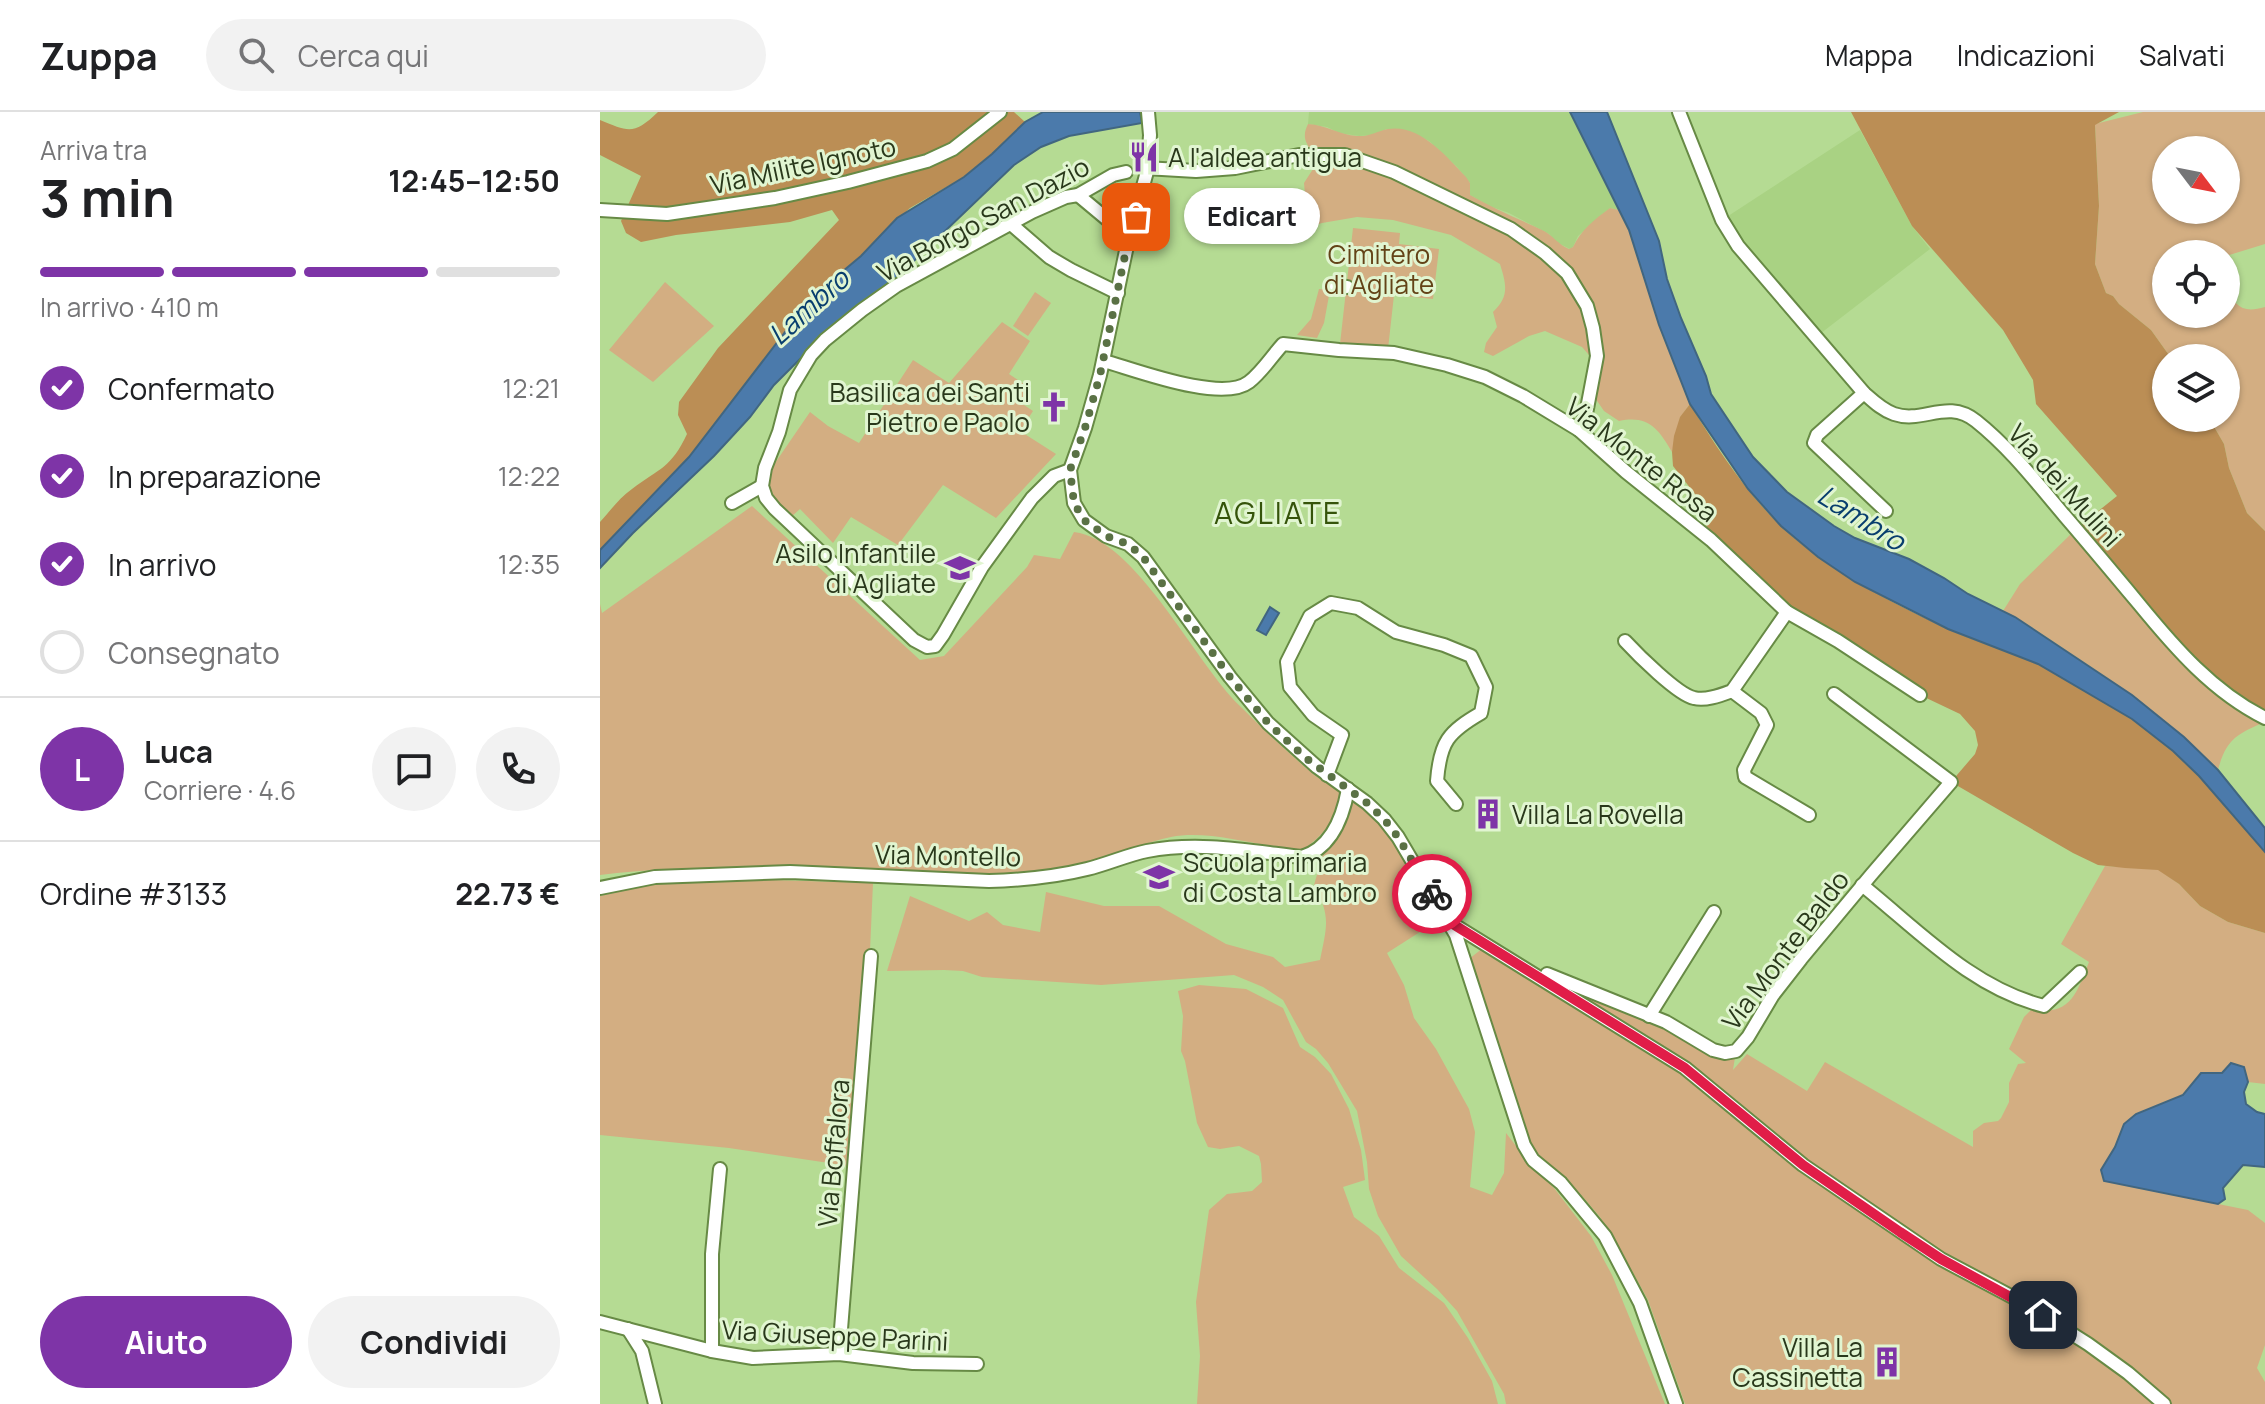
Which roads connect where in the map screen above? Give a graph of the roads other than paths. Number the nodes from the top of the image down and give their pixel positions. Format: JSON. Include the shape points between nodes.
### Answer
{"nodes":[{"id":1,"x":1000,"y":112,"type":"edge"},
{"id":2,"x":1679,"y":112,"type":"edge"},
{"id":3,"x":1148,"y":118,"type":"edge"},
{"id":4,"x":1147,"y":168,"type":"junction"},
{"id":5,"x":1126,"y":172,"type":"dead end"},
{"id":6,"x":1078,"y":195,"type":"junction"},
{"id":7,"x":600,"y":210,"type":"edge"},
{"id":8,"x":1011,"y":224,"type":"junction"},
{"id":9,"x":1128,"y":241,"type":"junction"},
{"id":10,"x":1118,"y":293,"type":"junction"},
{"id":11,"x":1104,"y":361,"type":"junction"},
{"id":12,"x":1864,"y":393,"type":"junction"},
{"id":13,"x":1579,"y":430,"type":"junction"},
{"id":14,"x":1070,"y":470,"type":"junction"},
{"id":15,"x":762,"y":486,"type":"junction"},
{"id":16,"x":732,"y":503,"type":"dead end"},
{"id":17,"x":1886,"y":511,"type":"dead end"},
{"id":18,"x":1787,"y":612,"type":"junction"},
{"id":19,"x":1625,"y":641,"type":"dead end"},
{"id":20,"x":1732,"y":691,"type":"junction"},
{"id":21,"x":1834,"y":694,"type":"dead end"},
{"id":22,"x":1920,"y":695,"type":"dead end"},
{"id":23,"x":2265,"y":718,"type":"edge"},
{"id":24,"x":1327,"y":775,"type":"junction"},
{"id":25,"x":1348,"y":789,"type":"junction"},
{"id":26,"x":1456,"y":804,"type":"dead end"},
{"id":27,"x":1809,"y":815,"type":"dead end"},
{"id":28,"x":1862,"y":885,"type":"junction"},
{"id":29,"x":600,"y":888,"type":"edge"},
{"id":30,"x":1714,"y":912,"type":"dead end"},
{"id":31,"x":1448,"y":921,"type":"junction"},
{"id":32,"x":871,"y":956,"type":"dead end"},
{"id":33,"x":1532,"y":972,"type":"junction"},
{"id":34,"x":2080,"y":972,"type":"dead end"},
{"id":35,"x":1649,"y":1016,"type":"junction"},
{"id":36,"x":720,"y":1169,"type":"dead end"},
{"id":37,"x":600,"y":1322,"type":"edge"},
{"id":38,"x":628,"y":1329,"type":"junction"},
{"id":39,"x":712,"y":1351,"type":"junction"},
{"id":40,"x":839,"y":1354,"type":"junction"},
{"id":41,"x":977,"y":1364,"type":"dead end"},
{"id":42,"x":655,"y":1404,"type":"edge"},
{"id":43,"x":1676,"y":1404,"type":"edge"},
{"id":44,"x":2164,"y":1404,"type":"edge"}],
"edges":[{"from":1,"to":7,"type":"street","name":"Via Milite Ignoto","via":[[953,149],[927,161],[848,182],[667,214]]},
{"from":2,"to":12,"type":"street","name":"Via dei Mulini","via":[[1722,220],[1738,246]]},
{"from":3,"to":4,"type":"street"},
{"from":4,"to":9,"type":"street"},
{"from":4,"to":13,"type":"street","via":[[1196,171],[1299,155],[1345,155],[1394,172],[1511,229],[1567,273],[1587,306],[1597,356]]},
{"from":5,"to":6,"type":"street","name":"Via Borgo San Dazio"},
{"from":6,"to":8,"type":"street","name":"Via Borgo San Dazio"},
{"from":6,"to":9,"type":"street"},
{"from":8,"to":10,"type":"street","via":[[1049,257]]},
{"from":8,"to":15,"type":"street","name":"Via Borgo San Dazio","via":[[896,286],[825,340],[790,390]]},
{"from":9,"to":10,"type":"street"},
{"from":10,"to":11,"type":"street"},
{"from":11,"to":13,"type":"street","name":"Via Monte Rosa","via":[[1219,390],[1249,382],[1283,344],[1394,353],[1485,377]]},
{"from":11,"to":14,"type":"street"},
{"from":12,"to":17,"type":"street","via":[[1814,443]]},
{"from":12,"to":23,"type":"street","name":"Via dei Mulini","via":[[1893,414],[1954,410],[1975,420],[2019,460],[2179,652],[2240,704]]},
{"from":13,"to":18,"type":"street","name":"Via Monte Rosa","via":[[1711,540]]},
{"from":14,"to":15,"type":"street","via":[[1054,476],[1032,498],[982,567],[943,635],[927,647],[775,509]]},
{"from":14,"to":24,"type":"street","via":[[1074,503],[1084,520],[1143,557],[1268,723]]},
{"from":15,"to":16,"type":"street"},
{"from":18,"to":20,"type":"street"},
{"from":18,"to":22,"type":"street","name":"Via Monte Rosa"},
{"from":19,"to":20,"type":"street","via":[[1693,698]]},
{"from":20,"to":27,"type":"street","via":[[1761,713],[1767,725],[1745,777]]},
{"from":21,"to":28,"type":"street","name":"Via Monte Baldo","via":[[1951,782]]},
{"from":24,"to":25,"type":"street"},
{"from":24,"to":26,"type":"street","via":[[1342,735],[1313,715],[1290,687],[1287,662],[1310,616],[1331,603],[1358,608],[1396,632],[1471,656],[1486,687],[1481,713],[1456,727],[1439,756],[1437,781]]},
{"from":25,"to":29,"type":"street","name":"Via Montello","via":[[1329,837],[1302,857],[1193,846],[1019,880],[776,872],[655,877]]},
{"from":25,"to":31,"type":"street","via":[[1398,837]]},
{"from":28,"to":34,"type":"street","via":[[1966,971],[2017,999],[2044,1006]]},
{"from":28,"to":35,"type":"street","name":"Via Monte Baldo","via":[[1773,995],[1736,1051],[1713,1050]]},
{"from":30,"to":35,"type":"street"},
{"from":31,"to":33,"type":"street"},
{"from":31,"to":43,"type":"street","via":[[1524,1145],[1605,1236],[1640,1303]]},
{"from":32,"to":40,"type":"street","name":"Via Boffalora"},
{"from":33,"to":35,"type":"street","name":"Via Monte Baldo"},
{"from":33,"to":44,"type":"street","via":[[1685,1068],[1803,1165],[1941,1259],[2088,1344]]},
{"from":36,"to":39,"type":"street","via":[[712,1254]]},
{"from":37,"to":38,"type":"street","name":"Via Giuseppe Parini"},
{"from":38,"to":39,"type":"street","name":"Via Giuseppe Parini"},
{"from":38,"to":42,"type":"street","via":[[642,1351]]},
{"from":39,"to":40,"type":"street","name":"Via Giuseppe Parini","via":[[753,1358]]},
{"from":40,"to":41,"type":"street","name":"Via Giuseppe Parini"}]}
